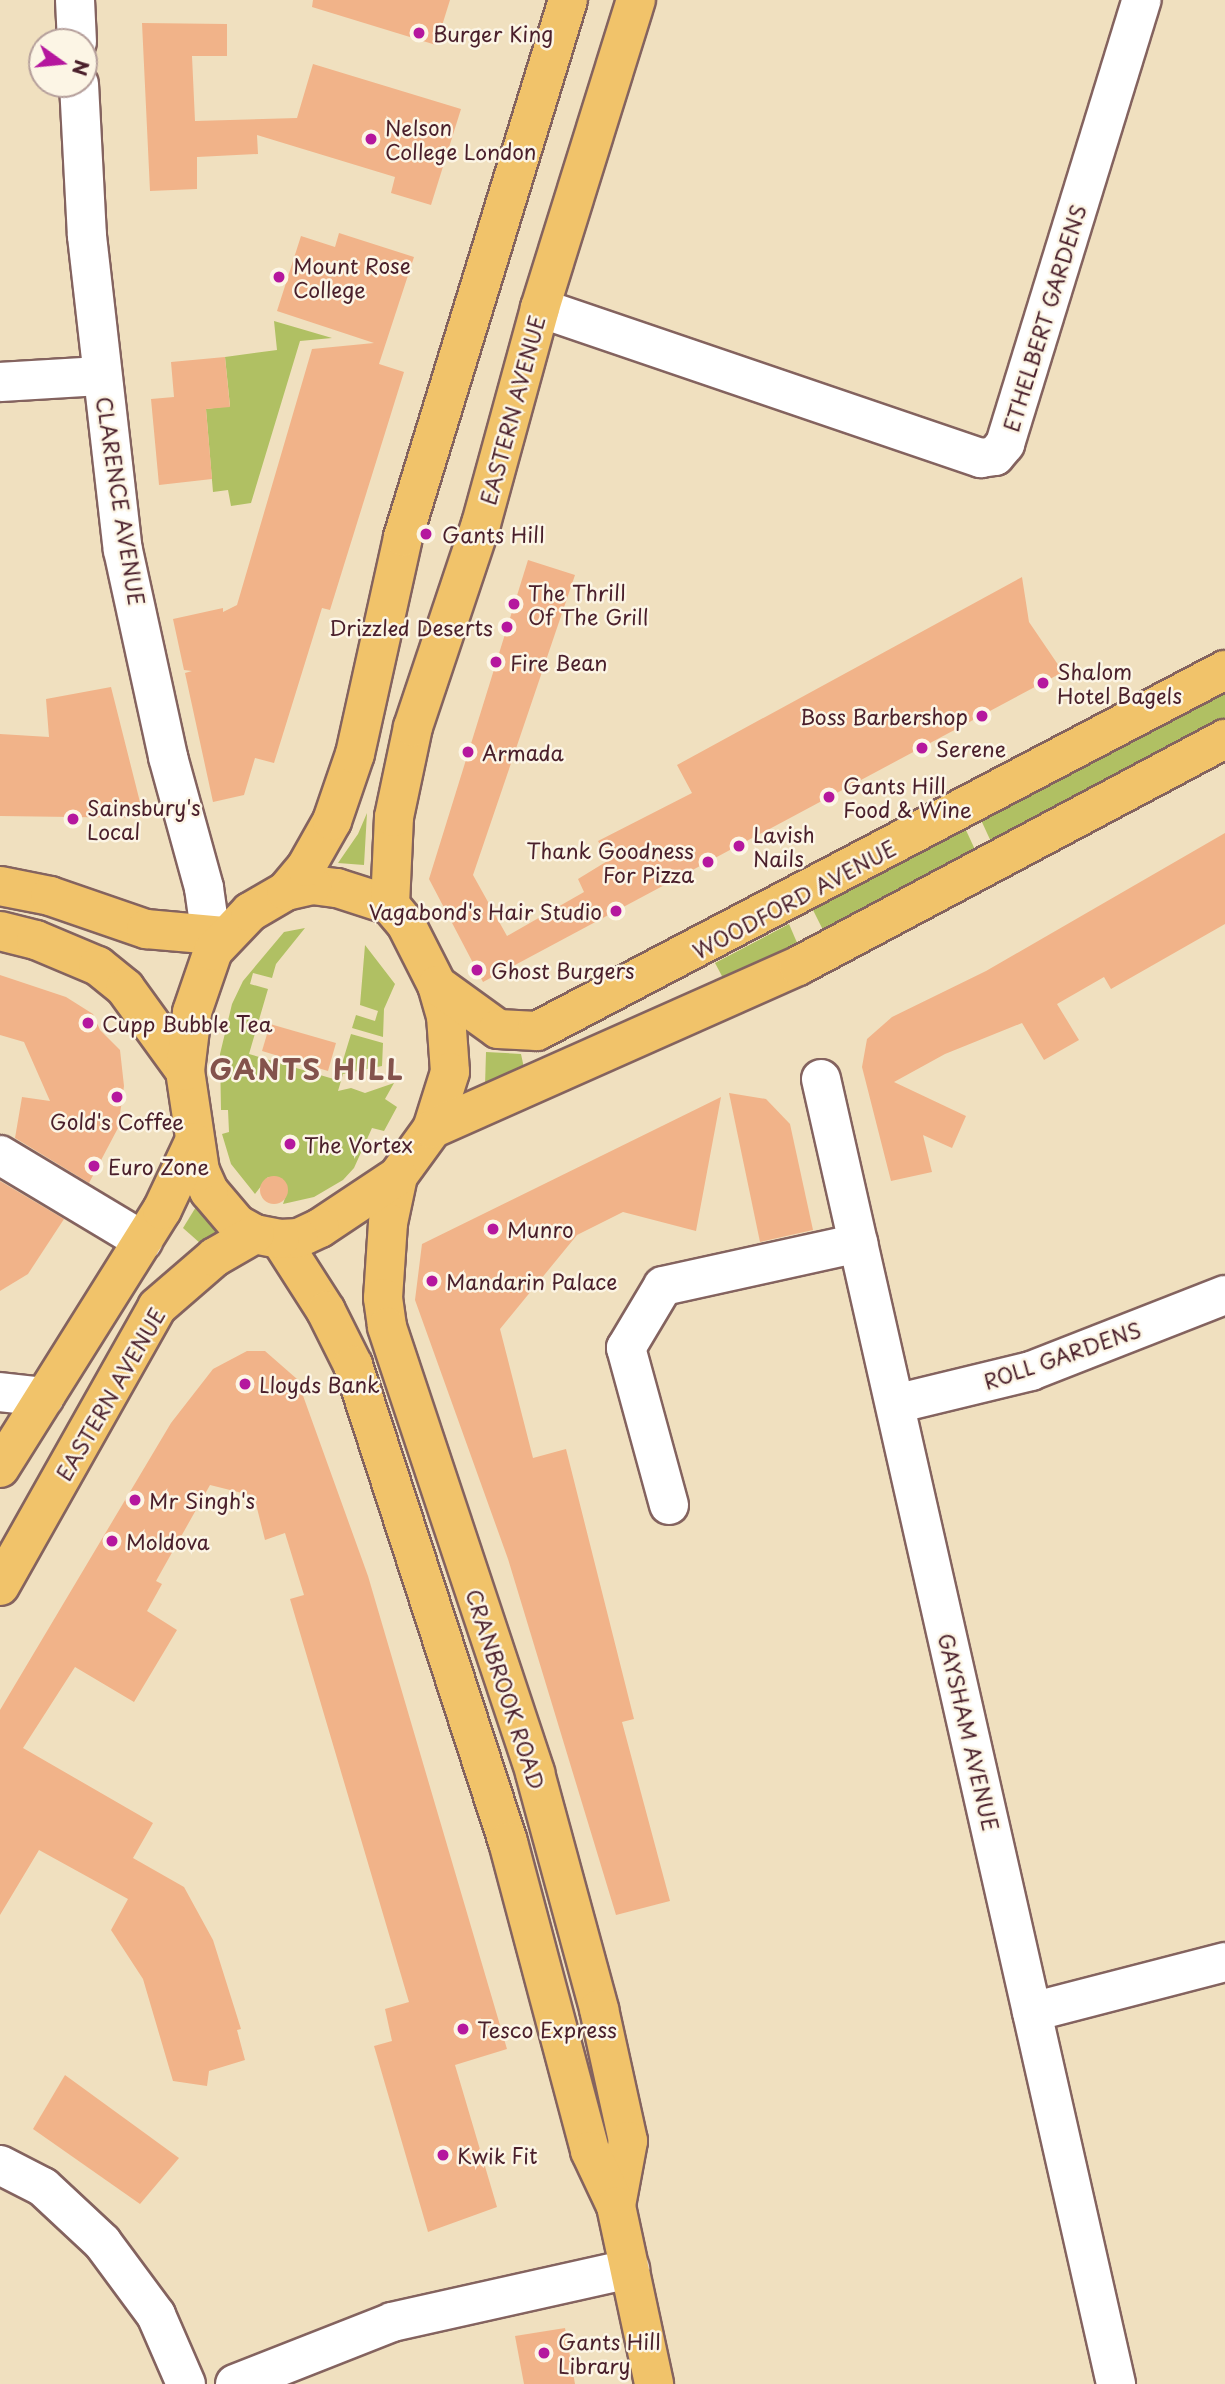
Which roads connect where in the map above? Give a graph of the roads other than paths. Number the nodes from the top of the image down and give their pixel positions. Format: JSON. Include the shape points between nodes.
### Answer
{"nodes":[{"id":1,"x":75,"y":0,"type":"edge"},
{"id":2,"x":568,"y":0,"type":"edge"},
{"id":3,"x":636,"y":0,"type":"edge"},
{"id":4,"x":1142,"y":0,"type":"edge"},
{"id":5,"x":76,"y":28,"type":"edge"},
{"id":6,"x":80,"y":98,"type":"edge"},
{"id":7,"x":540,"y":308,"type":"junction"},
{"id":8,"x":102,"y":376,"type":"junction"},
{"id":9,"x":0,"y":382,"type":"edge"},
{"id":10,"x":1225,"y":670,"type":"edge"},
{"id":11,"x":1225,"y":739,"type":"edge"},
{"id":12,"x":0,"y":886,"type":"edge"},
{"id":13,"x":286,"y":891,"type":"junction"},
{"id":14,"x":390,"y":905,"type":"junction"},
{"id":15,"x":0,"y":931,"type":"edge"},
{"id":16,"x":215,"y":940,"type":"junction"},
{"id":17,"x":437,"y":985,"type":"junction"},
{"id":18,"x":185,"y":1071,"type":"junction"},
{"id":19,"x":821,"y":1079,"type":"dead end"},
{"id":20,"x":432,"y":1129,"type":"junction"},
{"id":21,"x":194,"y":1142,"type":"junction"},
{"id":22,"x":0,"y":1155,"type":"edge"},
{"id":23,"x":398,"y":1176,"type":"junction"},
{"id":24,"x":267,"y":1237,"type":"junction"},
{"id":25,"x":143,"y":1241,"type":"junction"},
{"id":26,"x":858,"y":1243,"type":"junction"},
{"id":27,"x":1225,"y":1295,"type":"edge"},
{"id":28,"x":0,"y":1392,"type":"edge"},
{"id":29,"x":45,"y":1397,"type":"junction"},
{"id":30,"x":895,"y":1404,"type":"junction"},
{"id":31,"x":0,"y":1468,"type":"edge"},
{"id":32,"x":669,"y":1505,"type":"dead end"},
{"id":33,"x":0,"y":1586,"type":"edge"},
{"id":34,"x":1225,"y":1962,"type":"edge"},
{"id":35,"x":1032,"y":2012,"type":"junction"},
{"id":36,"x":0,"y":2165,"type":"edge"},
{"id":37,"x":617,"y":2206,"type":"junction"},
{"id":38,"x":630,"y":2269,"type":"junction"},
{"id":39,"x":186,"y":2384,"type":"edge"},
{"id":40,"x":235,"y":2384,"type":"edge"},
{"id":41,"x":654,"y":2384,"type":"edge"},
{"id":42,"x":1116,"y":2384,"type":"edge"}],
"edges":[{"from":1,"to":5,"type":"street"},
{"from":2,"to":13,"type":"main road","via":[[403,537],[355,754],[332,821],[306,867]]},
{"from":3,"to":7,"type":"main road","name":"EASTERN AVENUE"},
{"from":4,"to":7,"type":"street","name":"ETHELBERT GARDENS","via":[[1005,444],[995,456],[981,457]]},
{"from":6,"to":8,"type":"street","name":"CLARENCE AVENUE","via":[[87,236]]},
{"from":7,"to":14,"type":"main road","name":"EASTERN AVENUE","via":[[481,524],[413,727],[394,817]]},
{"from":8,"to":9,"type":"street"},
{"from":8,"to":16,"type":"street","name":"CLARENCE AVENUE","via":[[123,550]]},
{"from":10,"to":17,"type":"main road","name":"WOODFORD AVENUE","via":[[537,1031],[498,1029]]},
{"from":11,"to":20,"type":"main road","via":[[798,966]]},
{"from":12,"to":16,"type":"main road","via":[[50,896],[119,923]]},
{"from":13,"to":14,"type":"main road","via":[[312,885],[337,888]]},
{"from":13,"to":16,"type":"main road"},
{"from":14,"to":17,"type":"main road","via":[[420,947]]},
{"from":15,"to":18,"type":"main road","via":[[36,940],[98,966],[125,988]]},
{"from":16,"to":18,"type":"main road","via":[[192,1012]]},
{"from":17,"to":20,"type":"main road","via":[[446,1016],[450,1072]]},
{"from":18,"to":21,"type":"main road"},
{"from":19,"to":26,"type":"street","name":"GAYSHAM AVENUE"},
{"from":20,"to":23,"type":"main road"},
{"from":21,"to":24,"type":"main road","via":[[209,1191],[222,1211]]},
{"from":21,"to":25,"type":"main road","via":[[174,1190]]},
{"from":22,"to":25,"type":"street"},
{"from":23,"to":24,"type":"main road","name":"EASTERN AVENUE","via":[[299,1238]]},
{"from":23,"to":37,"type":"main road","name":"CRANBROOK ROAD","via":[[388,1223],[383,1298],[387,1327],[535,1773],[599,2009],[628,2141]]},
{"from":24,"to":33,"type":"main road","name":"EASTERN AVENUE","via":[[215,1257],[157,1307]]},
{"from":24,"to":37,"type":"main road","name":"CRANBROOK ROAD","via":[[326,1311],[353,1365],[508,1842],[590,2151]]},
{"from":25,"to":29,"type":"main road"},
{"from":26,"to":30,"type":"street","name":"GAYSHAM AVENUE"},
{"from":26,"to":32,"type":"street","via":[[663,1286],[626,1348]]},
{"from":27,"to":30,"type":"street","name":"ROLL GARDENS","via":[[1031,1371]]},
{"from":28,"to":29,"type":"street"},
{"from":29,"to":31,"type":"main road"},
{"from":30,"to":35,"type":"street","name":"GAYSHAM AVENUE"},
{"from":34,"to":35,"type":"street"},
{"from":35,"to":42,"type":"street","name":"GAYSHAM AVENUE"},
{"from":36,"to":39,"type":"street","via":[[43,2188],[102,2242],[156,2315]]},
{"from":37,"to":38,"type":"main road","name":"CRANBROOK ROAD"},
{"from":38,"to":40,"type":"street","via":[[392,2322]]},
{"from":38,"to":41,"type":"main road","name":"CRANBROOK ROAD"}]}
